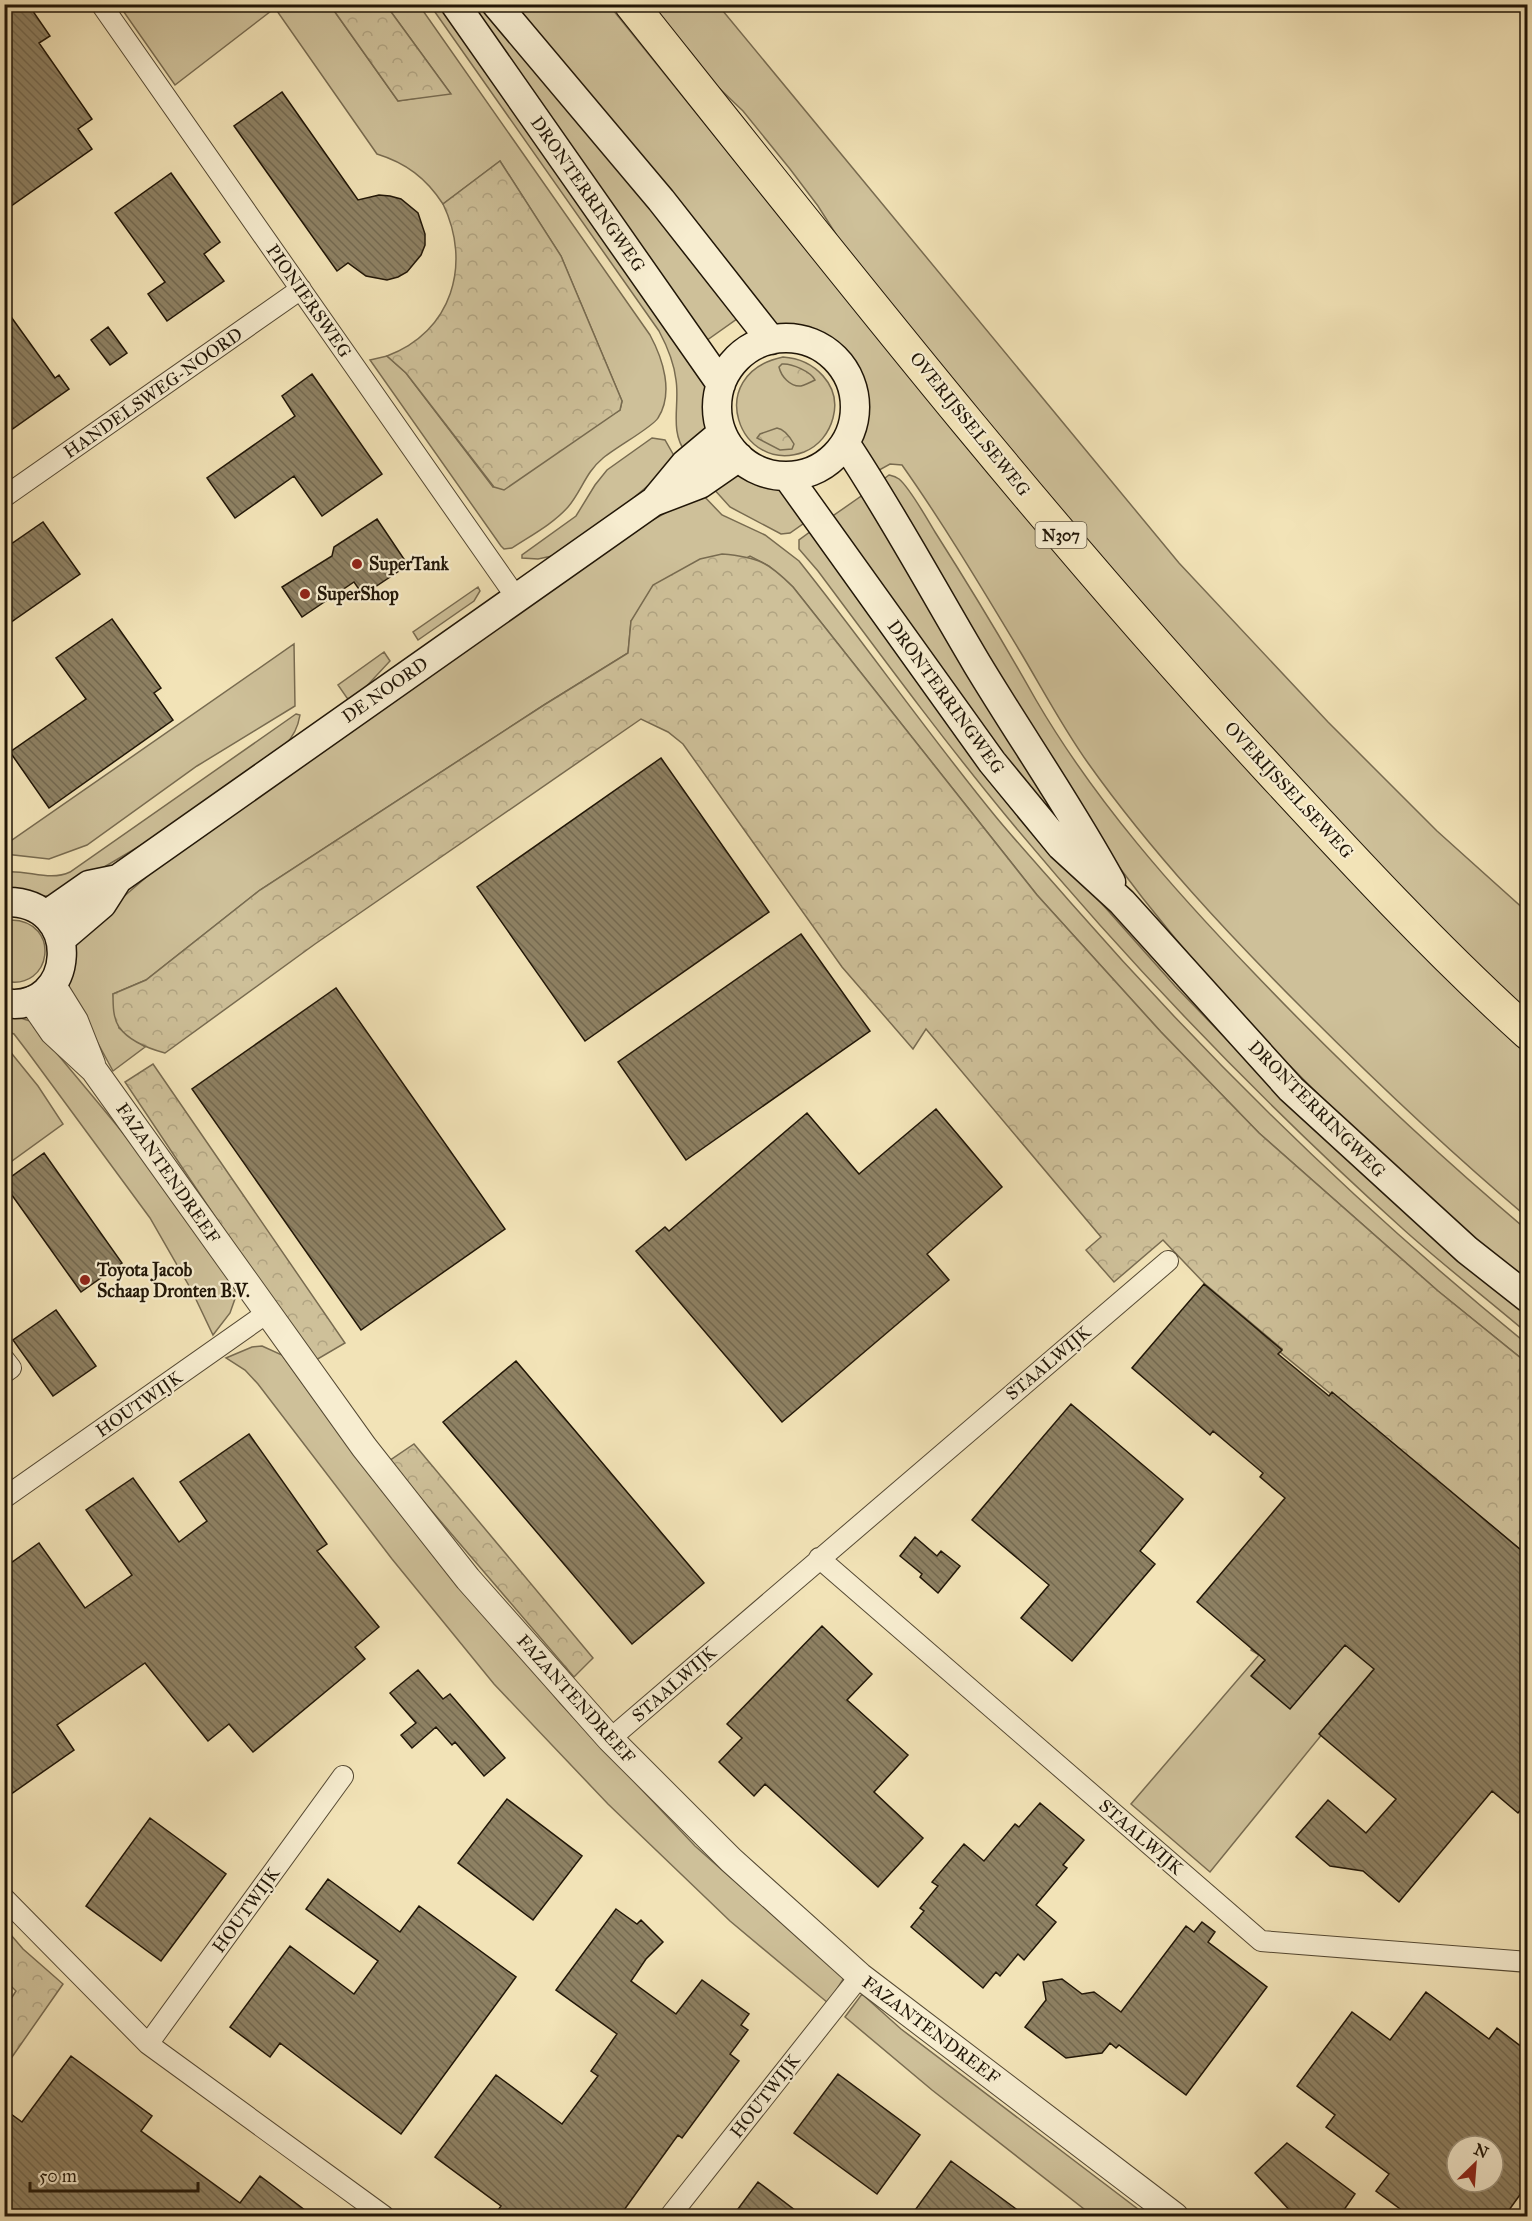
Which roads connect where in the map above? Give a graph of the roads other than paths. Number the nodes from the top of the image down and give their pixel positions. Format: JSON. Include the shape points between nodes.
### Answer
{"nodes":[{"id":1,"x":101,"y":4,"type":"edge"},
{"id":2,"x":455,"y":4,"type":"edge"},
{"id":3,"x":496,"y":4,"type":"edge"},
{"id":4,"x":631,"y":4,"type":"edge"},
{"id":5,"x":301,"y":289,"type":"junction"},
{"id":6,"x":771,"y":340,"type":"junction"},
{"id":7,"x":721,"y":384,"type":"junction"},
{"id":8,"x":722,"y":433,"type":"junction"},
{"id":9,"x":845,"y":443,"type":"junction"},
{"id":10,"x":739,"y":457,"type":"junction"},
{"id":11,"x":787,"y":476,"type":"junction"},
{"id":12,"x":4,"y":497,"type":"edge"},
{"id":13,"x":653,"y":502,"type":"junction"},
{"id":14,"x":516,"y":597,"type":"junction"},
{"id":15,"x":118,"y":879,"type":"junction"},
{"id":16,"x":4,"y":902,"type":"edge"},
{"id":17,"x":1122,"y":902,"type":"junction"},
{"id":18,"x":46,"y":915,"type":"junction"},
{"id":19,"x":61,"y":939,"type":"junction"},
{"id":20,"x":29,"y":996,"type":"edge"},
{"id":21,"x":1527,"y":1033,"type":"edge"},
{"id":22,"x":1168,"y":1262,"type":"dead end"},
{"id":23,"x":1527,"y":1298,"type":"edge"},
{"id":24,"x":267,"y":1313,"type":"junction"},
{"id":25,"x":4,"y":1359,"type":"edge"},
{"id":26,"x":4,"y":1373,"type":"edge"},
{"id":27,"x":6,"y":1492,"type":"edge"},
{"id":28,"x":819,"y":1558,"type":"junction"},
{"id":29,"x":610,"y":1739,"type":"junction"},
{"id":30,"x":343,"y":1776,"type":"dead end"},
{"id":31,"x":4,"y":1898,"type":"edge"},
{"id":32,"x":1527,"y":1962,"type":"edge"},
{"id":33,"x":860,"y":1976,"type":"junction"},
{"id":34,"x":148,"y":2044,"type":"junction"},
{"id":35,"x":384,"y":2217,"type":"edge"},
{"id":36,"x":670,"y":2217,"type":"edge"},
{"id":37,"x":1174,"y":2217,"type":"edge"}],
"edges":[{"from":1,"to":5,"type":"street","name":"PIONIERSWEG"},
{"from":2,"to":7,"type":"main road","name":"DRONTERRINGWEG"},
{"from":3,"to":6,"type":"main road","via":[[661,200]]},
{"from":4,"to":21,"type":"highway","name":"OVERIJSSELSEWEG","number":"N307","via":[[823,246],[1073,550],[1344,851]]},
{"from":5,"to":12,"type":"street","name":"HANDELSWEG-NOORD"},
{"from":5,"to":14,"type":"street","name":"PIONIERSWEG"},
{"from":6,"to":7,"type":"main road","via":[[740,356]]},
{"from":6,"to":9,"type":"main road","via":[[803,340],[831,355],[842,367],[855,397],[852,428]]},
{"from":7,"to":8,"type":"main road","via":[[718,409]]},
{"from":8,"to":10,"type":"main road"},
{"from":8,"to":13,"type":"main road","name":"DE NOORD","via":[[685,464]]},
{"from":9,"to":11,"type":"main road","via":[[820,467]]},
{"from":9,"to":17,"type":"main road","name":"DRONTERRINGWEG","via":[[977,664],[1083,831]]},
{"from":10,"to":11,"type":"main road","via":[[753,468]]},
{"from":10,"to":13,"type":"main road","name":"DE NOORD","via":[[700,484]]},
{"from":11,"to":17,"type":"main road","name":"DRONTERRINGWEG","via":[[992,762],[1061,846]]},
{"from":13,"to":14,"type":"main road","name":"DE NOORD"},
{"from":14,"to":15,"type":"main road","name":"DE NOORD"},
{"from":15,"to":18,"type":"main road","name":"DE NOORD","via":[[89,885]]},
{"from":15,"to":19,"type":"main road","name":"DE NOORD","via":[[102,904]]},
{"from":16,"to":18,"type":"main road","via":[[22,903]]},
{"from":17,"to":23,"type":"main road","name":"DRONTERRINGWEG","via":[[1291,1089],[1458,1243]]},
{"from":18,"to":19,"type":"main road"},
{"from":19,"to":20,"type":"main road","via":[[63,958],[57,976]]},
{"from":20,"to":24,"type":"street","name":"FAZANTENDREEF","via":[[53,1032],[94,1070]]},
{"from":22,"to":28,"type":"street","name":"STAALWIJK"},
{"from":24,"to":27,"type":"street","name":"HOUTWIJK"},
{"from":24,"to":29,"type":"street","name":"FAZANTENDREEF","via":[[364,1447],[468,1579]]},
{"from":25,"to":26,"type":"street","via":[[11,1368]]},
{"from":28,"to":29,"type":"street","name":"STAALWIJK"},
{"from":28,"to":32,"type":"street","name":"STAALWIJK","via":[[1261,1941]]},
{"from":29,"to":33,"type":"street","name":"FAZANTENDREEF","via":[[731,1860]]},
{"from":30,"to":34,"type":"street","name":"HOUTWIJK"},
{"from":31,"to":34,"type":"street"},
{"from":33,"to":36,"type":"street","name":"HOUTWIJK"},
{"from":33,"to":37,"type":"street","name":"FAZANTENDREEF"},
{"from":34,"to":35,"type":"street"}]}
